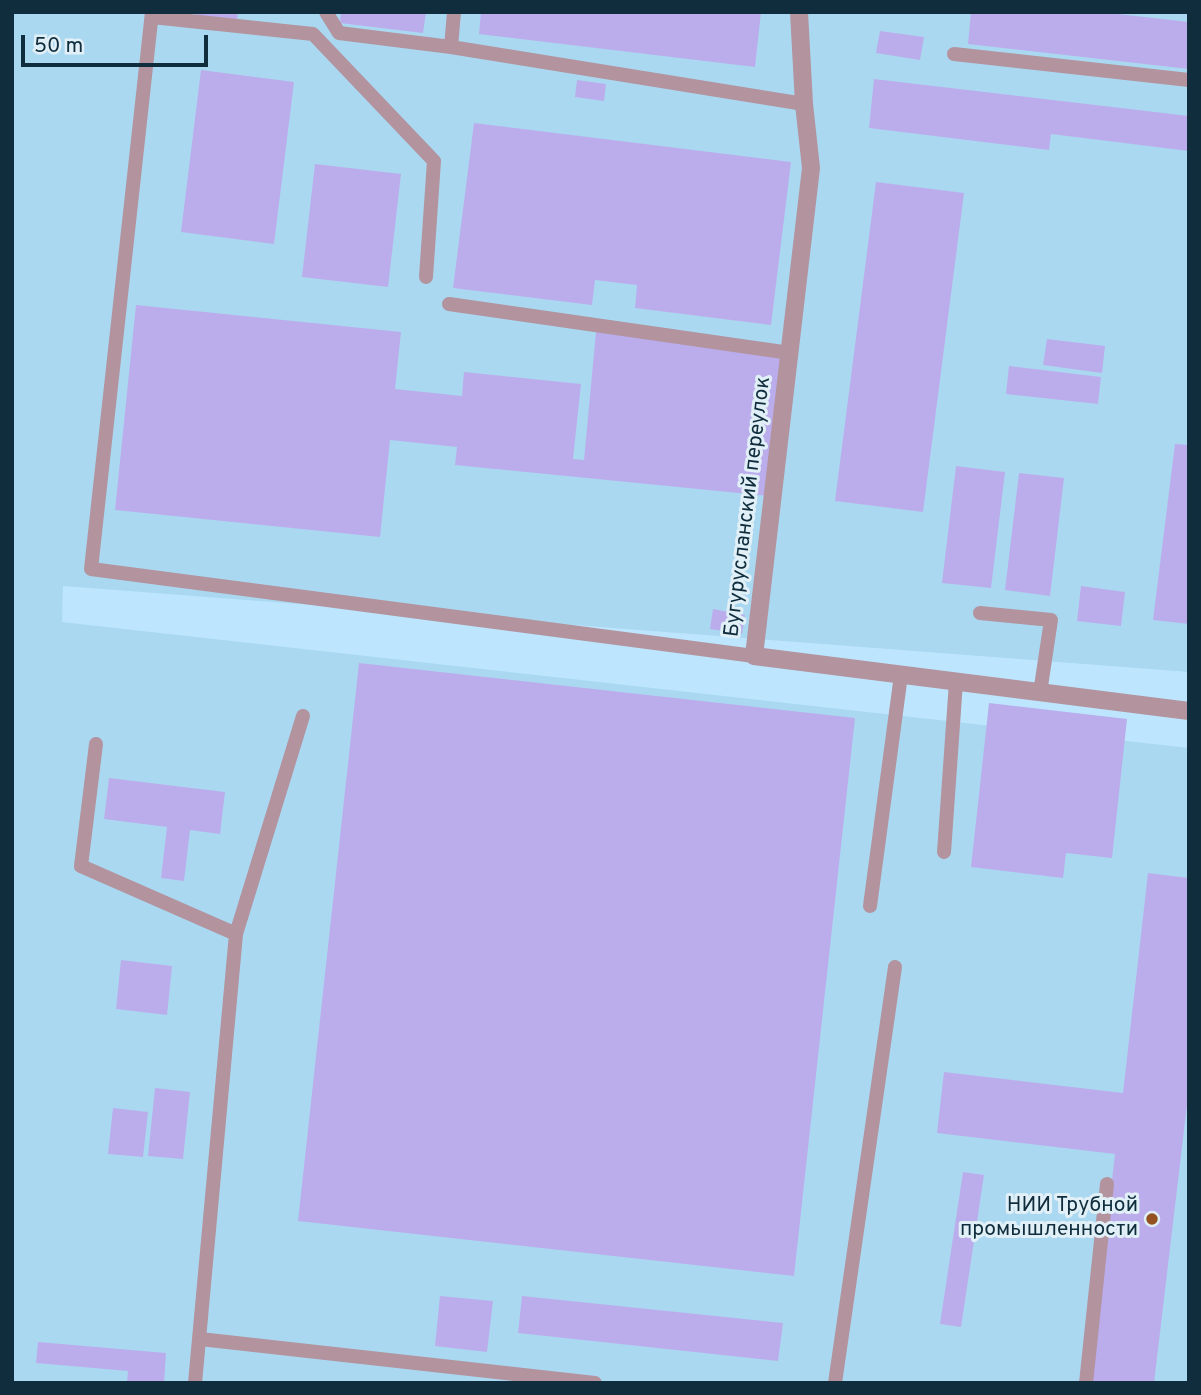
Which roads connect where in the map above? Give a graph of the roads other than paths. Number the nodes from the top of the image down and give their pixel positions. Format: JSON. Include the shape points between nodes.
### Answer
{"nodes":[{"id":1,"x":326,"y":12,"type":"edge"},
{"id":2,"x":454,"y":12,"type":"edge"},
{"id":3,"x":799,"y":12,"type":"edge"},
{"id":4,"x":152,"y":15,"type":"edge"},
{"id":5,"x":451,"y":47,"type":"junction"},
{"id":6,"x":954,"y":54,"type":"dead end"},
{"id":7,"x":1189,"y":80,"type":"edge"},
{"id":8,"x":804,"y":104,"type":"junction"},
{"id":9,"x":426,"y":277,"type":"dead end"},
{"id":10,"x":449,"y":304,"type":"dead end"},
{"id":11,"x":790,"y":353,"type":"junction"},
{"id":12,"x":980,"y":612,"type":"dead end"},
{"id":13,"x":754,"y":656,"type":"junction"},
{"id":14,"x":901,"y":675,"type":"junction"},
{"id":15,"x":956,"y":682,"type":"junction"},
{"id":16,"x":1040,"y":693,"type":"junction"},
{"id":17,"x":1189,"y":711,"type":"edge"},
{"id":18,"x":303,"y":716,"type":"dead end"},
{"id":19,"x":96,"y":744,"type":"dead end"},
{"id":20,"x":944,"y":852,"type":"dead end"},
{"id":21,"x":870,"y":906,"type":"dead end"},
{"id":22,"x":236,"y":934,"type":"junction"},
{"id":23,"x":895,"y":967,"type":"dead end"},
{"id":24,"x":1107,"y":1184,"type":"dead end"},
{"id":25,"x":200,"y":1339,"type":"junction"},
{"id":26,"x":195,"y":1383,"type":"edge"},
{"id":27,"x":595,"y":1383,"type":"edge"},
{"id":28,"x":835,"y":1383,"type":"edge"},
{"id":29,"x":1086,"y":1383,"type":"edge"}],
"edges":[{"from":1,"to":5,"type":"lane","via":[[339,33]]},
{"from":2,"to":5,"type":"lane"},
{"from":3,"to":8,"type":"street","name":"Бугурусланский переулок"},
{"from":4,"to":9,"type":"lane","via":[[313,34],[434,161]]},
{"from":4,"to":13,"type":"lane","via":[[91,569]]},
{"from":5,"to":8,"type":"lane"},
{"from":6,"to":7,"type":"lane"},
{"from":8,"to":11,"type":"street","name":"Бугурусланский переулок","via":[[811,168]]},
{"from":10,"to":11,"type":"lane"},
{"from":11,"to":13,"type":"street","name":"Бугурусланский переулок"},
{"from":12,"to":16,"type":"lane","via":[[1051,620]]},
{"from":13,"to":14,"type":"street","name":"Бугурусланский переулок"},
{"from":14,"to":15,"type":"street","name":"Бугурусланский переулок"},
{"from":14,"to":21,"type":"lane"},
{"from":15,"to":16,"type":"street","name":"Бугурусланский переулок"},
{"from":15,"to":20,"type":"lane"},
{"from":16,"to":17,"type":"street","name":"Бугурусланский переулок"},
{"from":18,"to":22,"type":"lane"},
{"from":19,"to":22,"type":"lane","via":[[81,866]]},
{"from":22,"to":25,"type":"lane"},
{"from":23,"to":28,"type":"lane"},
{"from":24,"to":29,"type":"lane"},
{"from":25,"to":26,"type":"lane"},
{"from":25,"to":27,"type":"lane"}]}
